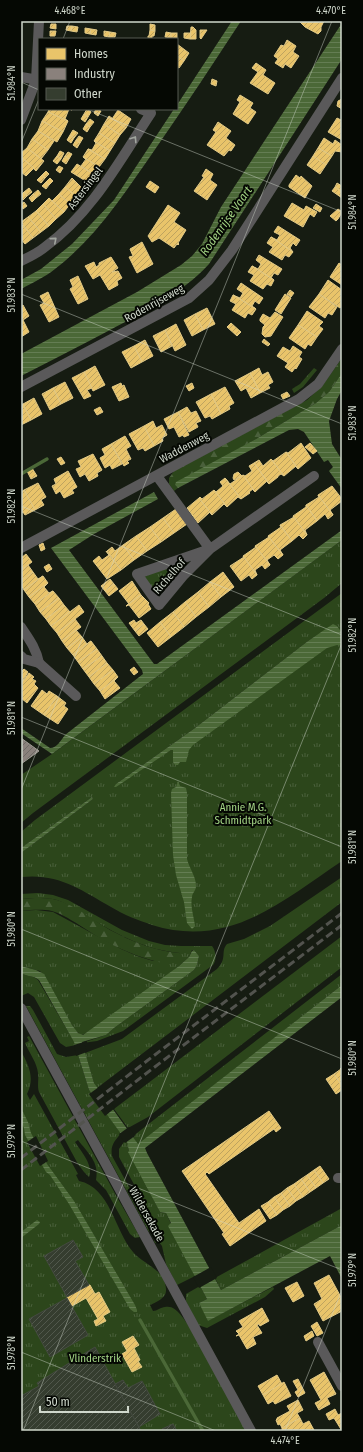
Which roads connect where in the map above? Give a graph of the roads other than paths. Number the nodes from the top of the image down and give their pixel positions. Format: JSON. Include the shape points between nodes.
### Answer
{"nodes":[{"id":1,"x":39,"y":21,"type":"edge"},
{"id":2,"x":38,"y":38,"type":"edge"},
{"id":3,"x":38,"y":50,"type":"edge"},
{"id":4,"x":21,"y":77,"type":"edge"},
{"id":5,"x":342,"y":78,"type":"edge"},
{"id":6,"x":37,"y":80,"type":"edge"},
{"id":7,"x":144,"y":110,"type":"edge"},
{"id":8,"x":21,"y":120,"type":"edge"},
{"id":9,"x":21,"y":261,"type":"edge"},
{"id":10,"x":342,"y":349,"type":"edge"},
{"id":11,"x":21,"y":387,"type":"edge"},
{"id":12,"x":156,"y":476,"type":"junction"},
{"id":13,"x":314,"y":476,"type":"dead end"},
{"id":14,"x":21,"y":548,"type":"edge"},
{"id":15,"x":210,"y":549,"type":"junction"},
{"id":16,"x":21,"y":627,"type":"edge"},
{"id":17,"x":21,"y":656,"type":"edge"},
{"id":18,"x":39,"y":662,"type":"junction"},
{"id":19,"x":76,"y":696,"type":"dead end"},
{"id":20,"x":21,"y":1008,"type":"edge"},
{"id":21,"x":318,"y":1342,"type":"dead end"},
{"id":22,"x":342,"y":1386,"type":"edge"},
{"id":23,"x":251,"y":1431,"type":"edge"}],
"edges":[{"from":1,"to":2,"type":"street"},
{"from":3,"to":6,"type":"street"},
{"from":4,"to":6,"type":"street"},
{"from":5,"to":11,"type":"street","name":"Rodenrijseweg","via":[[232,250],[209,280],[189,298]]},
{"from":6,"to":8,"type":"street"},
{"from":9,"to":7,"type":"street","name":"Astersingel","one_way":true,"via":[[44,248],[71,225],[96,197],[151,113]]},
{"from":10,"to":12,"type":"street","name":"Waddenweg","via":[[318,384],[299,399]]},
{"from":12,"to":14,"type":"street","name":"Waddenweg"},
{"from":12,"to":15,"type":"street"},
{"from":13,"to":15,"type":"street","name":"Richelhof"},
{"from":15,"to":15,"type":"street","name":"Richelhof","via":[[182,576],[159,605],[137,574]]},
{"from":16,"to":18,"type":"street","via":[[32,642]]},
{"from":17,"to":18,"type":"street"},
{"from":18,"to":19,"type":"street"},
{"from":20,"to":23,"type":"street","name":"Wildersekade"},
{"from":21,"to":22,"type":"street"}]}
